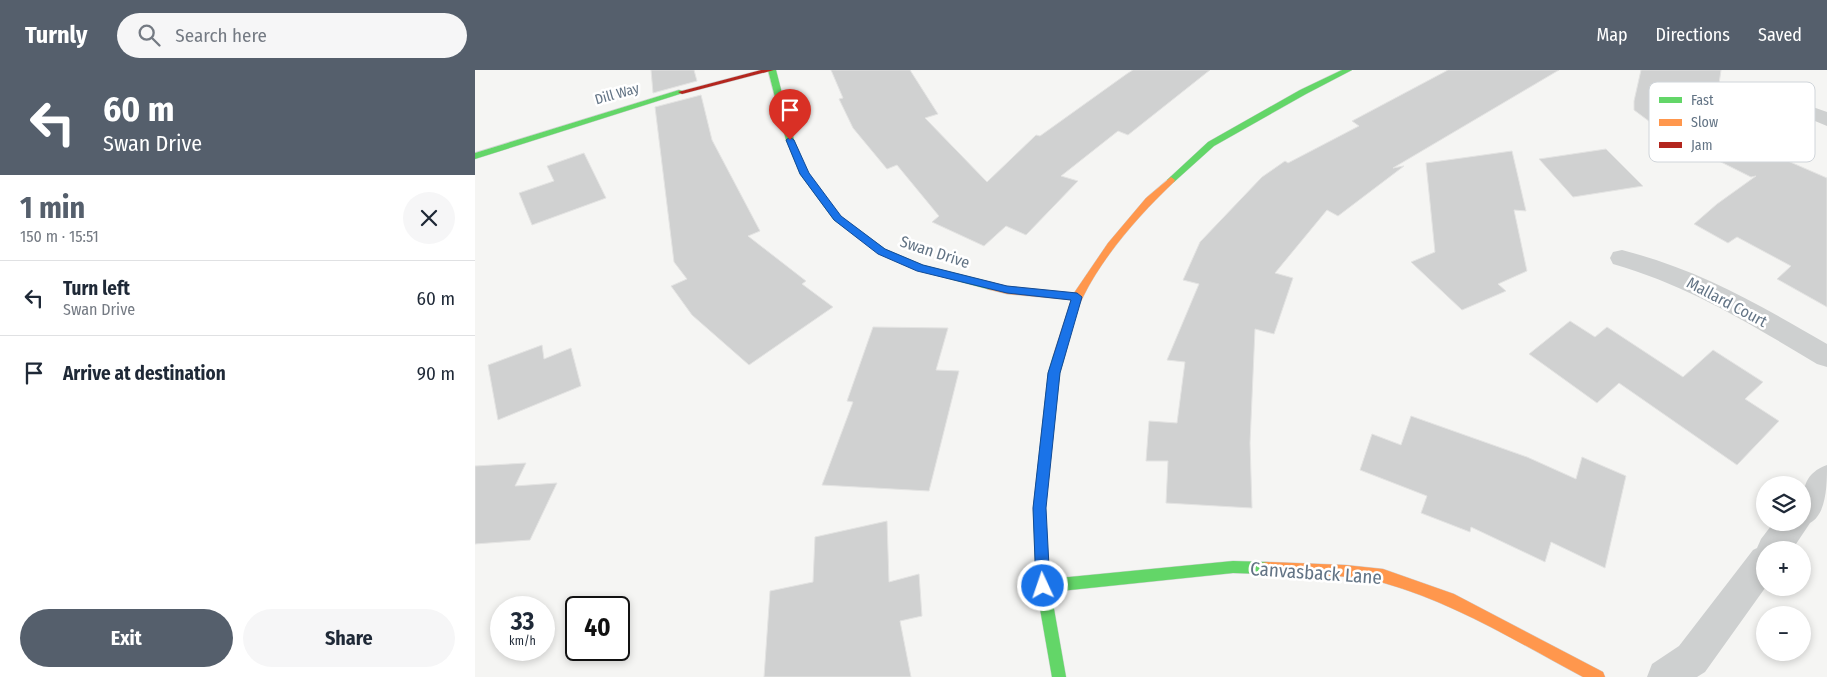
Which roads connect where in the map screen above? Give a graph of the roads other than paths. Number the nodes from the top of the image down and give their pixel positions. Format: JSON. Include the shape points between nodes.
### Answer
{"nodes":[{"id":1,"x":771,"y":70,"type":"edge"},
{"id":2,"x":1348,"y":70,"type":"edge"},
{"id":3,"x":475,"y":156,"type":"edge"},
{"id":4,"x":1622,"y":258,"type":"dead end"},
{"id":5,"x":1077,"y":297,"type":"junction"},
{"id":6,"x":1827,"y":356,"type":"edge"},
{"id":7,"x":1827,"y":478,"type":"edge"},
{"id":8,"x":1811,"y":499,"type":"edge"},
{"id":9,"x":1756,"y":573,"type":"edge"},
{"id":10,"x":1043,"y":586,"type":"junction"},
{"id":11,"x":1059,"y":677,"type":"edge"},
{"id":12,"x":1598,"y":677,"type":"edge"},
{"id":13,"x":1665,"y":677,"type":"edge"}],
"edges":[{"from":1,"to":3,"type":"street","name":"Dill Way","via":[[607,112]]},
{"from":1,"to":5,"type":"street","name":"Swan Drive","via":[[790,140],[804,174],[837,218],[874,246],[920,268],[1007,290]]},
{"from":2,"to":5,"type":"street","via":[[1211,144],[1149,200],[1111,245]]},
{"from":4,"to":6,"type":"street","name":"Mallard Court","via":[[1692,281]]},
{"from":5,"to":10,"type":"street","via":[[1054,373],[1039,508]]},
{"from":7,"to":8,"type":"street"},
{"from":9,"to":13,"type":"street","via":[[1693,659]]},
{"from":10,"to":11,"type":"street"},
{"from":10,"to":12,"type":"street","name":"Canvasback Lane","via":[[1233,567],[1345,571],[1383,576],[1449,599]]}]}
